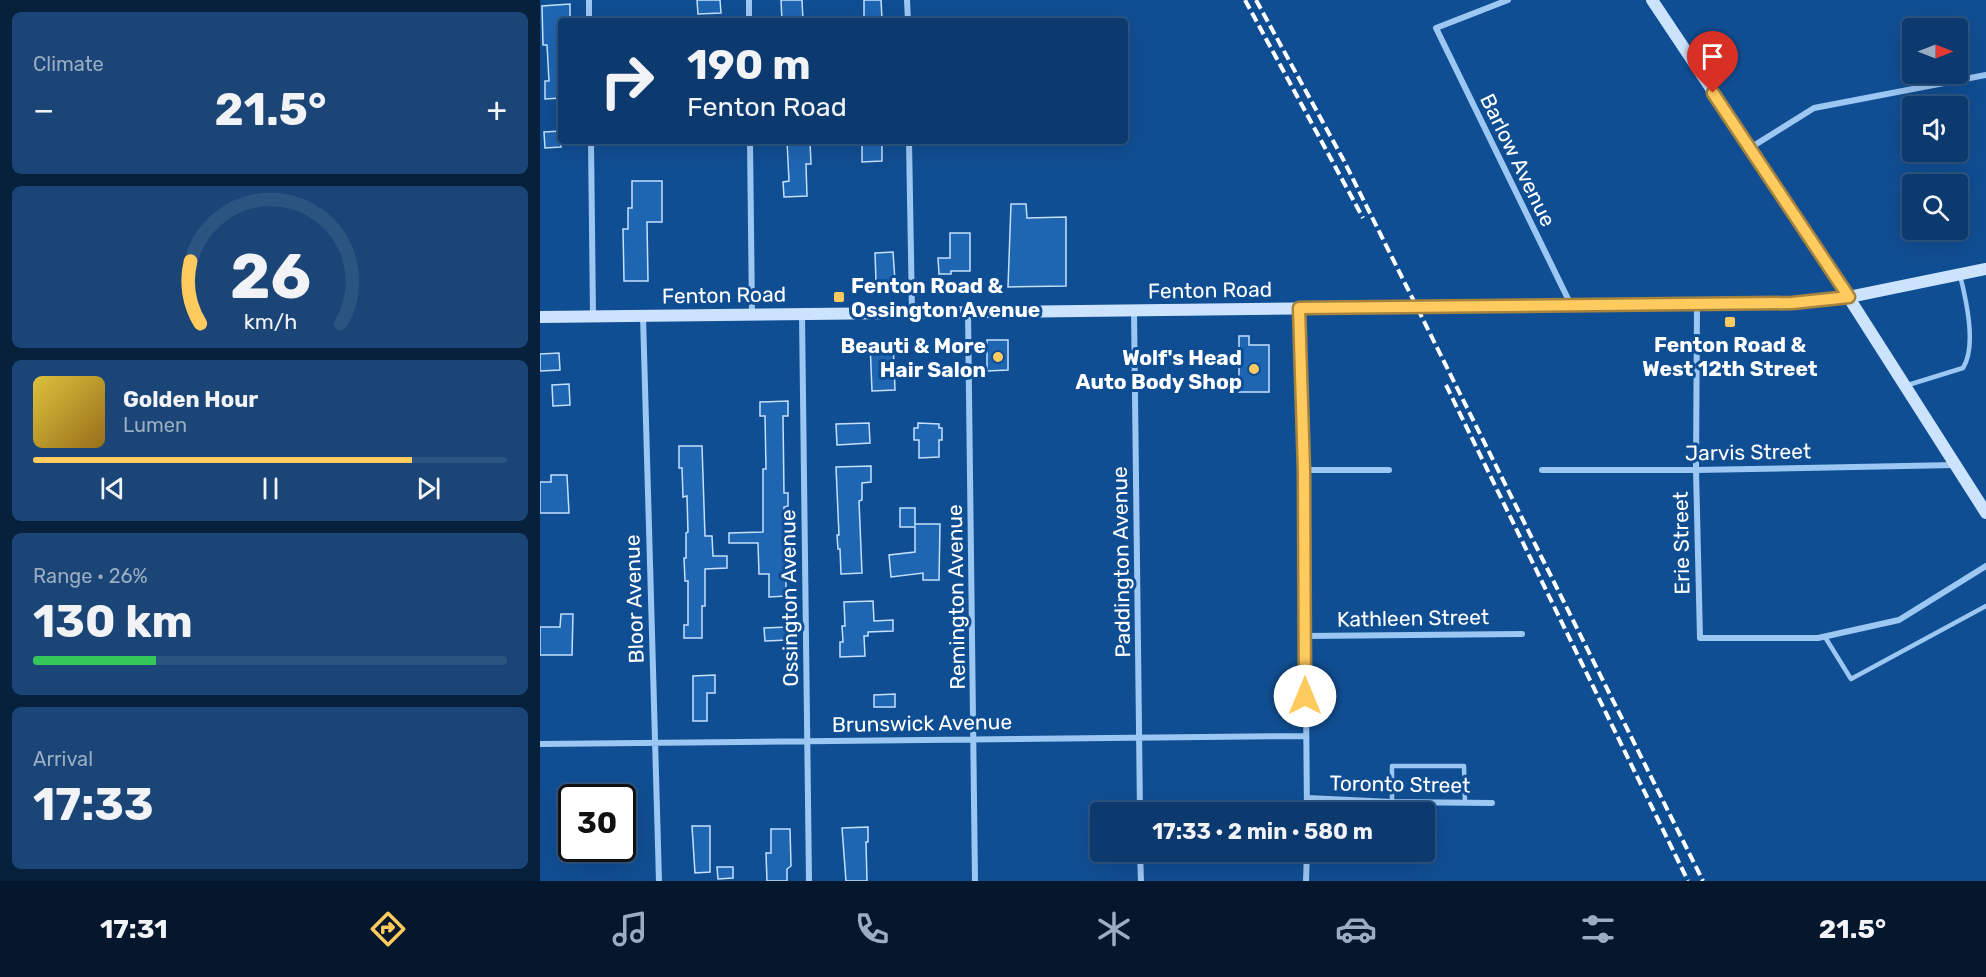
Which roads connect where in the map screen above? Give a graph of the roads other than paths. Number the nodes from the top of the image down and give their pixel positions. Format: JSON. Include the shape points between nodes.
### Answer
{"nodes":[{"id":1,"x":589,"y":0,"type":"edge"},
{"id":2,"x":749,"y":0,"type":"edge"},
{"id":3,"x":907,"y":0,"type":"edge"},
{"id":4,"x":1508,"y":0,"type":"edge"},
{"id":5,"x":1652,"y":0,"type":"edge"},
{"id":6,"x":589,"y":18,"type":"edge"},
{"id":7,"x":749,"y":18,"type":"edge"},
{"id":8,"x":908,"y":18,"type":"edge"},
{"id":9,"x":1986,"y":75,"type":"edge"},
{"id":10,"x":591,"y":144,"type":"edge"},
{"id":11,"x":750,"y":144,"type":"edge"},
{"id":12,"x":909,"y":144,"type":"edge"},
{"id":13,"x":1750,"y":148,"type":"junction"},
{"id":14,"x":1986,"y":269,"type":"edge"},
{"id":15,"x":1960,"y":274,"type":"junction"},
{"id":16,"x":1849,"y":297,"type":"junction"},
{"id":17,"x":1696,"y":304,"type":"junction"},
{"id":18,"x":1571,"y":305,"type":"junction"},
{"id":19,"x":1299,"y":308,"type":"junction"},
{"id":20,"x":1134,"y":311,"type":"junction"},
{"id":21,"x":968,"y":312,"type":"junction"},
{"id":22,"x":912,"y":313,"type":"junction"},
{"id":23,"x":802,"y":314,"type":"junction"},
{"id":24,"x":752,"y":315,"type":"junction"},
{"id":25,"x":593,"y":316,"type":"junction"},
{"id":26,"x":644,"y":316,"type":"junction"},
{"id":27,"x":540,"y":317,"type":"edge"},
{"id":28,"x":1905,"y":386,"type":"junction"},
{"id":29,"x":1956,"y":465,"type":"junction"},
{"id":30,"x":1542,"y":470,"type":"dead end"},
{"id":31,"x":1696,"y":470,"type":"junction"},
{"id":32,"x":1304,"y":471,"type":"junction"},
{"id":33,"x":1389,"y":471,"type":"dead end"},
{"id":34,"x":1986,"y":513,"type":"edge"},
{"id":35,"x":1986,"y":566,"type":"edge"},
{"id":36,"x":1986,"y":606,"type":"edge"},
{"id":37,"x":1522,"y":634,"type":"dead end"},
{"id":38,"x":1304,"y":636,"type":"junction"},
{"id":39,"x":1825,"y":637,"type":"junction"},
{"id":40,"x":1305,"y":736,"type":"junction"},
{"id":41,"x":1140,"y":737,"type":"junction"},
{"id":42,"x":974,"y":739,"type":"junction"},
{"id":43,"x":807,"y":741,"type":"junction"},
{"id":44,"x":654,"y":742,"type":"junction"},
{"id":45,"x":540,"y":744,"type":"edge"},
{"id":46,"x":1307,"y":798,"type":"junction"},
{"id":47,"x":1140,"y":802,"type":"edge"},
{"id":48,"x":1307,"y":802,"type":"edge"},
{"id":49,"x":1392,"y":802,"type":"joint"},
{"id":50,"x":1435,"y":802,"type":"edge"},
{"id":51,"x":1465,"y":802,"type":"junction"},
{"id":52,"x":1492,"y":803,"type":"dead end"},
{"id":53,"x":1140,"y":862,"type":"edge"},
{"id":54,"x":1307,"y":862,"type":"edge"},
{"id":55,"x":659,"y":881,"type":"edge"},
{"id":56,"x":809,"y":881,"type":"edge"},
{"id":57,"x":975,"y":881,"type":"edge"},
{"id":58,"x":1141,"y":881,"type":"edge"},
{"id":59,"x":1306,"y":881,"type":"edge"}],
"edges":[{"from":1,"to":6,"type":"street"},
{"from":2,"to":7,"type":"street"},
{"from":3,"to":8,"type":"street"},
{"from":4,"to":18,"type":"street","name":"Barlow Avenue","via":[[1436,28]]},
{"from":5,"to":13,"type":"street"},
{"from":9,"to":13,"type":"street","via":[[1814,108]]},
{"from":10,"to":25,"type":"street"},
{"from":11,"to":24,"type":"street"},
{"from":12,"to":22,"type":"street"},
{"from":13,"to":16,"type":"street"},
{"from":14,"to":15,"type":"street","name":"Fenton Road"},
{"from":15,"to":16,"type":"street","name":"Fenton Road"},
{"from":15,"to":28,"type":"lane","via":[[1969,322],[1968,361],[1963,368]]},
{"from":16,"to":17,"type":"street","name":"Fenton Road","via":[[1792,303]]},
{"from":16,"to":28,"type":"street"},
{"from":17,"to":18,"type":"street","name":"Fenton Road"},
{"from":17,"to":31,"type":"street","name":"Erie Street"},
{"from":18,"to":19,"type":"street","name":"Fenton Road"},
{"from":19,"to":20,"type":"street","name":"Fenton Road"},
{"from":19,"to":32,"type":"street"},
{"from":20,"to":21,"type":"street","name":"Fenton Road"},
{"from":20,"to":41,"type":"street","name":"Paddington Avenue"},
{"from":21,"to":22,"type":"street","name":"Fenton Road"},
{"from":21,"to":42,"type":"street","name":"Remington Avenue"},
{"from":22,"to":23,"type":"street","name":"Fenton Road"},
{"from":23,"to":24,"type":"street","name":"Fenton Road"},
{"from":23,"to":43,"type":"street","name":"Ossington Avenue"},
{"from":24,"to":26,"type":"street","name":"Fenton Road"},
{"from":25,"to":26,"type":"street","name":"Fenton Road"},
{"from":25,"to":27,"type":"street","name":"Fenton Road"},
{"from":26,"to":44,"type":"street","name":"Bloor Avenue"},
{"from":28,"to":29,"type":"street"},
{"from":29,"to":31,"type":"street","name":"Jarvis Street"},
{"from":29,"to":34,"type":"street"},
{"from":30,"to":31,"type":"street","name":"Jarvis Street"},
{"from":31,"to":39,"type":"street","name":"Erie Street","via":[[1700,638]]},
{"from":32,"to":33,"type":"street"},
{"from":32,"to":38,"type":"street"},
{"from":35,"to":39,"type":"street","via":[[1899,620]]},
{"from":36,"to":39,"type":"lane","via":[[1851,679]]},
{"from":37,"to":38,"type":"street","name":"Kathleen Street"},
{"from":38,"to":40,"type":"street"},
{"from":40,"to":41,"type":"street","name":"Brunswick Avenue"},
{"from":40,"to":46,"type":"street"},
{"from":41,"to":42,"type":"street","name":"Brunswick Avenue"},
{"from":41,"to":47,"type":"street","name":"Paddington Avenue"},
{"from":42,"to":43,"type":"street","name":"Brunswick Avenue"},
{"from":42,"to":57,"type":"street","name":"Remington Avenue"},
{"from":43,"to":44,"type":"street","name":"Brunswick Avenue"},
{"from":43,"to":56,"type":"street","name":"Ossington Avenue"},
{"from":44,"to":45,"type":"street","name":"Brunswick Avenue"},
{"from":44,"to":55,"type":"street","name":"Bloor Avenue"},
{"from":46,"to":48,"type":"street"},
{"from":46,"to":49,"type":"street","name":"Toronto Street"},
{"from":49,"to":51,"type":"lane","via":[[1392,766],[1464,766]]},
{"from":50,"to":51,"type":"street","name":"Toronto Street"},
{"from":51,"to":52,"type":"street","name":"Toronto Street"},
{"from":53,"to":58,"type":"street"},
{"from":54,"to":59,"type":"street"}]}
